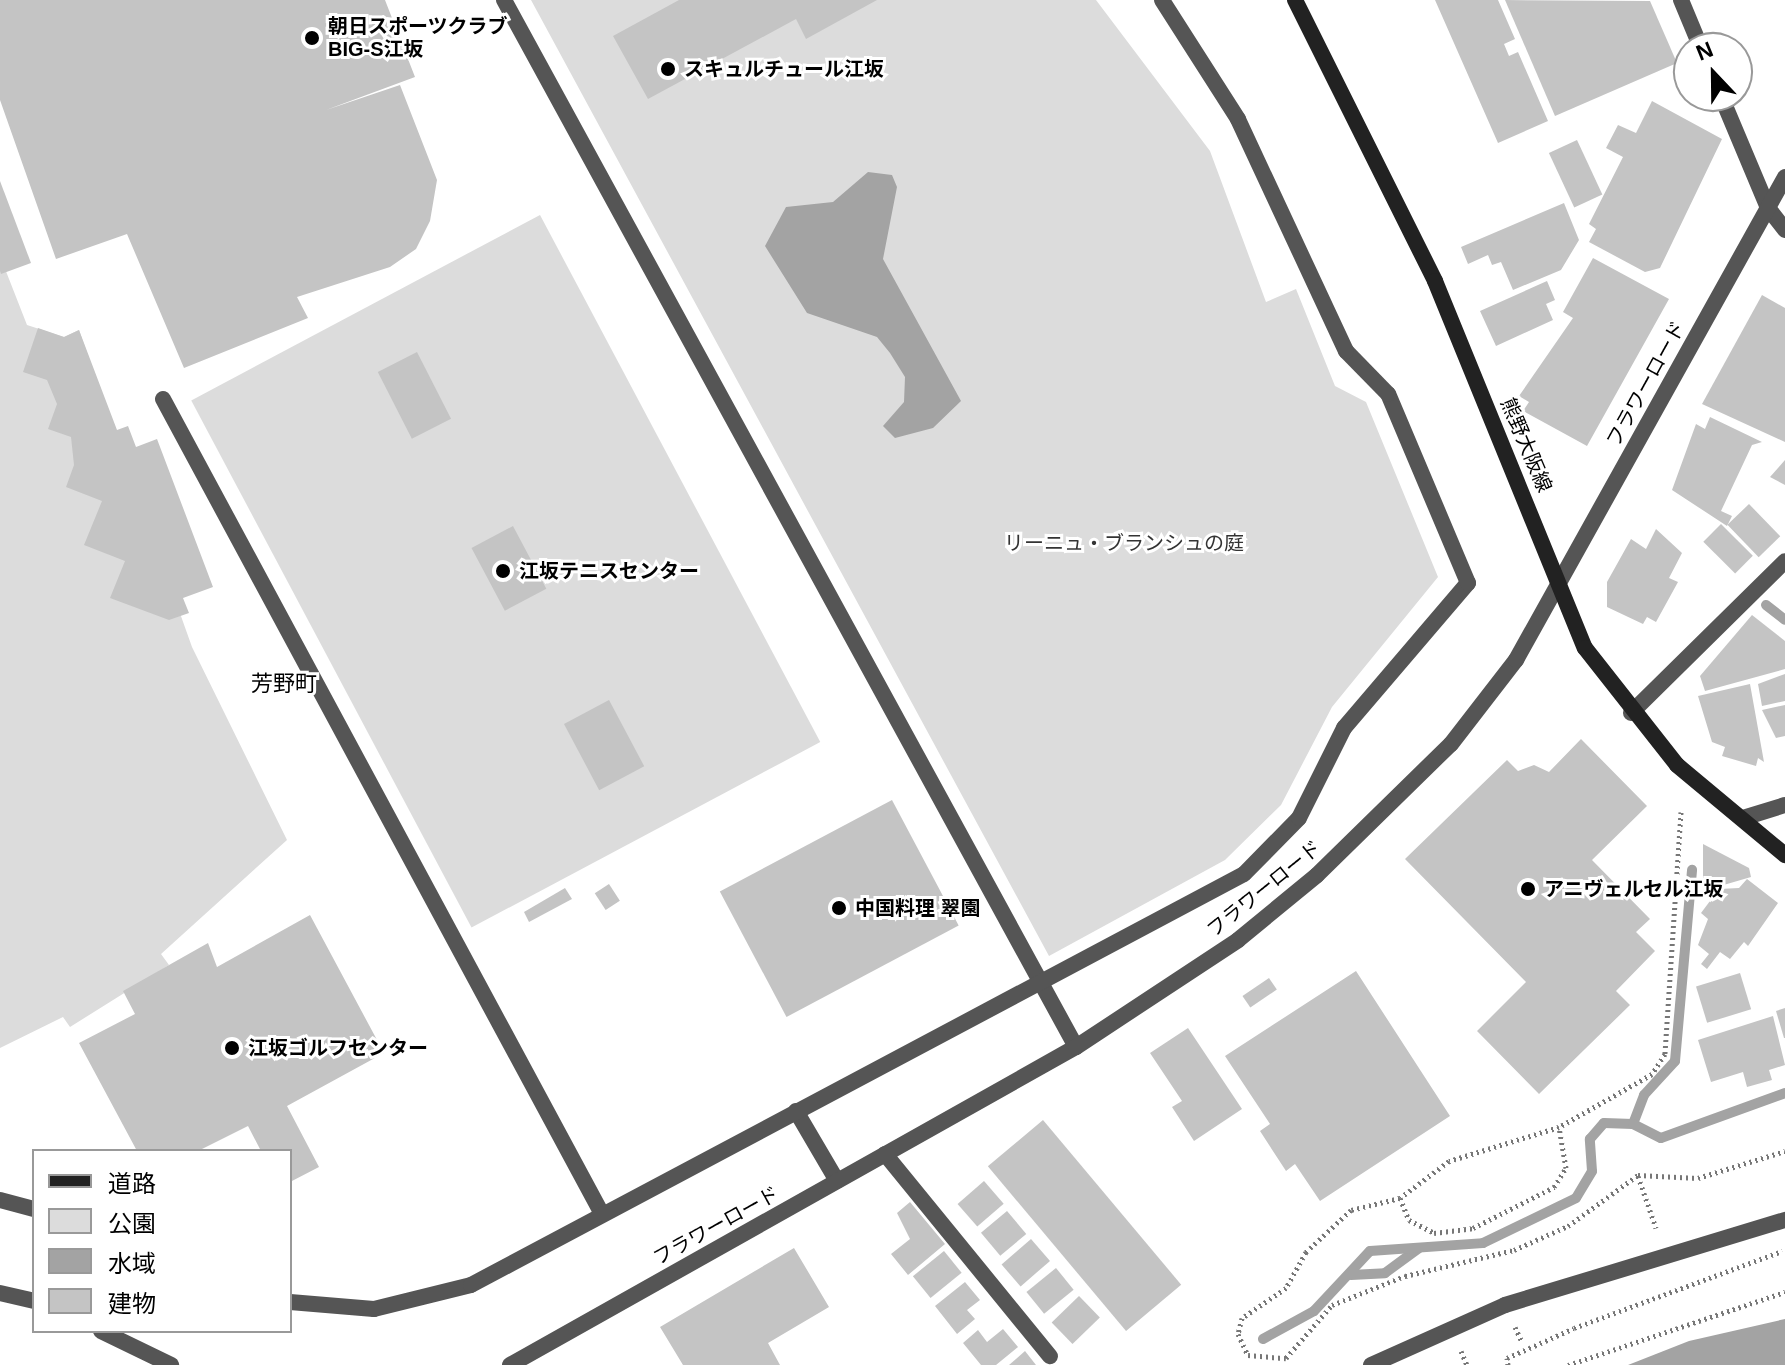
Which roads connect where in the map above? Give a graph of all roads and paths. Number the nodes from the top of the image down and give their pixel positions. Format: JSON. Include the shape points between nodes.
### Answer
{"nodes":[{"id":1,"x":504,"y":0,"type":"edge"},
{"id":2,"x":1162,"y":0,"type":"edge"},
{"id":3,"x":1295,"y":0,"type":"edge"},
{"id":4,"x":1681,"y":0,"type":"edge"},
{"id":5,"x":1694,"y":32,"type":"edge"},
{"id":6,"x":1728,"y":112,"type":"edge"},
{"id":7,"x":1785,"y":177,"type":"edge"},
{"id":8,"x":1768,"y":208,"type":"junction"},
{"id":9,"x":1785,"y":230,"type":"edge"},
{"id":10,"x":163,"y":399,"type":"dead end"},
{"id":11,"x":1785,"y":561,"type":"edge"},
{"id":12,"x":1560,"y":577,"type":"junction"},
{"id":13,"x":1631,"y":713,"type":"junction"},
{"id":14,"x":1785,"y":805,"type":"edge"},
{"id":15,"x":1681,"y":812,"type":"dead end"},
{"id":16,"x":1743,"y":818,"type":"junction"},
{"id":17,"x":1785,"y":855,"type":"edge"},
{"id":18,"x":1040,"y":981,"type":"junction"},
{"id":19,"x":1076,"y":1047,"type":"junction"},
{"id":20,"x":796,"y":1111,"type":"junction"},
{"id":21,"x":1559,"y":1127,"type":"junction"},
{"id":22,"x":1785,"y":1151,"type":"edge"},
{"id":23,"x":885,"y":1154,"type":"junction"},
{"id":24,"x":1638,"y":1175,"type":"junction"},
{"id":25,"x":837,"y":1181,"type":"junction"},
{"id":26,"x":1400,"y":1198,"type":"junction"},
{"id":27,"x":0,"y":1200,"type":"edge"},
{"id":28,"x":32,"y":1208,"type":"edge"},
{"id":29,"x":602,"y":1214,"type":"junction"},
{"id":30,"x":1785,"y":1220,"type":"edge"},
{"id":31,"x":1656,"y":1228,"type":"dead end"},
{"id":32,"x":1785,"y":1249,"type":"edge"},
{"id":33,"x":1785,"y":1292,"type":"edge"},
{"id":34,"x":0,"y":1293,"type":"edge"},
{"id":35,"x":32,"y":1301,"type":"edge"},
{"id":36,"x":292,"y":1302,"type":"edge"},
{"id":37,"x":1515,"y":1327,"type":"dead end"},
{"id":38,"x":105,"y":1333,"type":"edge"},
{"id":39,"x":1522,"y":1342,"type":"dead end"},
{"id":40,"x":1460,"y":1350,"type":"dead end"},
{"id":41,"x":1050,"y":1356,"type":"dead end"},
{"id":42,"x":171,"y":1365,"type":"edge"},
{"id":43,"x":510,"y":1365,"type":"edge"},
{"id":44,"x":1371,"y":1365,"type":"edge"},
{"id":45,"x":1467,"y":1365,"type":"edge"},
{"id":46,"x":1508,"y":1365,"type":"edge"},
{"id":47,"x":1568,"y":1365,"type":"edge"}],
"edges":[{"from":1,"to":18,"type":"street"},
{"from":2,"to":18,"type":"street","via":[[1238,119],[1346,351],[1388,394],[1468,583],[1344,728],[1299,818],[1244,874]]},
{"from":3,"to":12,"type":"main road","name":"熊野大阪線","via":[[1435,281]]},
{"from":4,"to":5,"type":"street"},
{"from":6,"to":8,"type":"street"},
{"from":7,"to":8,"type":"street","name":"フラワーロード"},
{"from":8,"to":9,"type":"street"},
{"from":8,"to":12,"type":"street","name":"フラワーロード"},
{"from":10,"to":29,"type":"street"},
{"from":11,"to":13,"type":"street"},
{"from":12,"to":13,"type":"main road","name":"熊野大阪線","via":[[1585,648]]},
{"from":12,"to":19,"type":"street","name":"フラワーロード","via":[[1516,660],[1451,744],[1317,875],[1238,940]]},
{"from":13,"to":16,"type":"main road","name":"熊野大阪線","via":[[1677,765]]},
{"from":14,"to":16,"type":"street"},
{"from":15,"to":21,"type":"path","via":[[1665,1054],[1652,1074]]},
{"from":16,"to":17,"type":"main road","name":"熊野大阪線"},
{"from":18,"to":19,"type":"street"},
{"from":18,"to":20,"type":"street"},
{"from":19,"to":23,"type":"street","name":"フラワーロード"},
{"from":20,"to":25,"type":"street"},
{"from":20,"to":29,"type":"street"},
{"from":21,"to":26,"type":"path","via":[[1449,1161]]},
{"from":21,"to":26,"type":"path","via":[[1566,1168],[1554,1187],[1473,1228],[1434,1233],[1409,1220]]},
{"from":22,"to":24,"type":"path","via":[[1698,1178]]},
{"from":23,"to":25,"type":"street","name":"フラワーロード"},
{"from":23,"to":41,"type":"street"},
{"from":24,"to":26,"type":"path","via":[[1568,1226],[1514,1250],[1405,1276],[1332,1305],[1286,1358],[1248,1355],[1238,1334],[1242,1318],[1286,1288],[1323,1231],[1351,1210]]},
{"from":24,"to":31,"type":"path"},
{"from":25,"to":43,"type":"street","name":"フラワーロード"},
{"from":27,"to":28,"type":"street"},
{"from":29,"to":36,"type":"street","via":[[471,1285],[374,1309]]},
{"from":30,"to":44,"type":"street","via":[[1505,1305]]},
{"from":32,"to":46,"type":"path","via":[[1574,1328],[1507,1358]]},
{"from":33,"to":47,"type":"path"},
{"from":34,"to":35,"type":"street"},
{"from":37,"to":39,"type":"path"},
{"from":38,"to":42,"type":"street"},
{"from":40,"to":45,"type":"path"}]}
